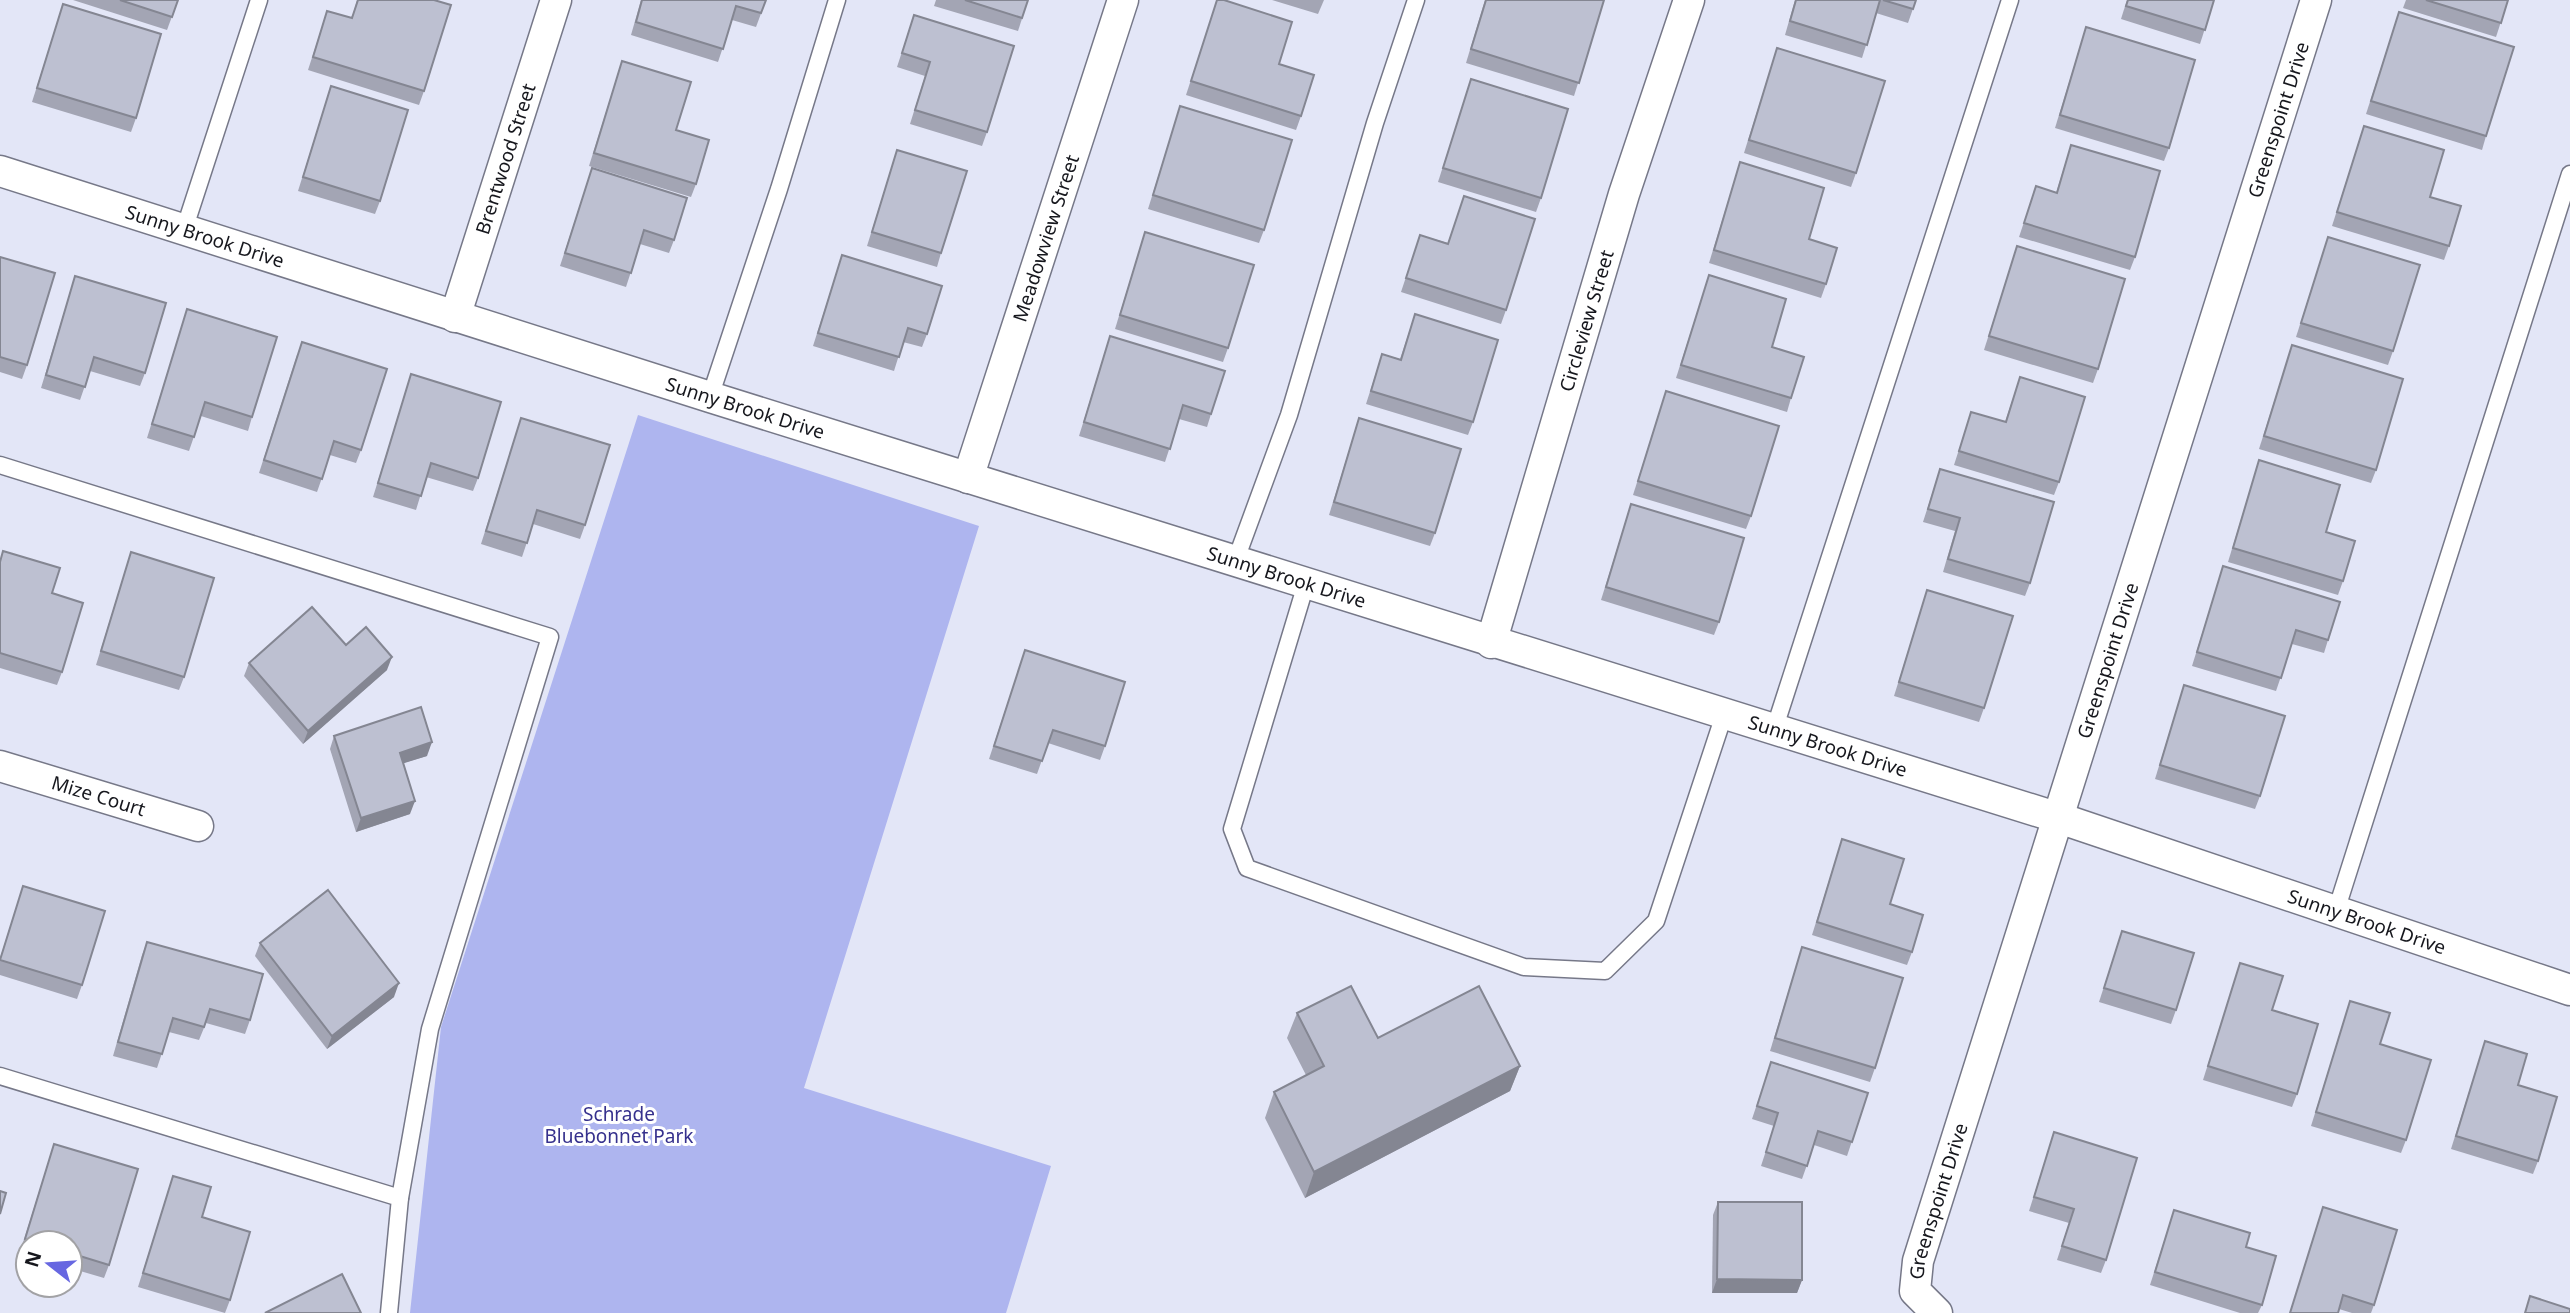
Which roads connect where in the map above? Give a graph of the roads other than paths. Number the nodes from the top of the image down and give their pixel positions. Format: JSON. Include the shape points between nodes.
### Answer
{"nodes":[{"id":1,"x":259,"y":0,"type":"edge"},
{"id":2,"x":556,"y":0,"type":"edge"},
{"id":3,"x":837,"y":0,"type":"edge"},
{"id":4,"x":1124,"y":0,"type":"edge"},
{"id":5,"x":1416,"y":0,"type":"edge"},
{"id":6,"x":1689,"y":0,"type":"edge"},
{"id":7,"x":2010,"y":0,"type":"edge"},
{"id":8,"x":2316,"y":0,"type":"edge"},
{"id":9,"x":0,"y":171,"type":"edge"},
{"id":10,"x":2570,"y":174,"type":"edge"},
{"id":11,"x":184,"y":230,"type":"junction"},
{"id":12,"x":455,"y":317,"type":"junction"},
{"id":13,"x":710,"y":397,"type":"junction"},
{"id":14,"x":0,"y":465,"type":"edge"},
{"id":15,"x":968,"y":478,"type":"junction"},
{"id":16,"x":1235,"y":562,"type":"junction"},
{"id":17,"x":1306,"y":584,"type":"junction"},
{"id":18,"x":1491,"y":643,"type":"junction"},
{"id":19,"x":1724,"y":715,"type":"junction"},
{"id":20,"x":1774,"y":730,"type":"junction"},
{"id":21,"x":0,"y":766,"type":"edge"},
{"id":22,"x":2059,"y":818,"type":"junction"},
{"id":23,"x":198,"y":826,"type":"dead end"},
{"id":24,"x":2336,"y":911,"type":"junction"},
{"id":25,"x":2570,"y":990,"type":"edge"},
{"id":26,"x":0,"y":1076,"type":"edge"},
{"id":27,"x":400,"y":1198,"type":"junction"},
{"id":28,"x":389,"y":1313,"type":"edge"},
{"id":29,"x":1937,"y":1313,"type":"edge"}],
"edges":[{"from":1,"to":11,"type":"lane"},
{"from":2,"to":12,"type":"street","name":"Brentwood Street"},
{"from":3,"to":13,"type":"lane"},
{"from":4,"to":15,"type":"street","name":"Meadowview Street"},
{"from":5,"to":16,"type":"lane","via":[[1289,415]]},
{"from":6,"to":18,"type":"street","name":"Circleview Street","via":[[1624,194]]},
{"from":7,"to":20,"type":"lane"},
{"from":8,"to":22,"type":"street","name":"Greenspoint Drive"},
{"from":9,"to":11,"type":"street","name":"Sunny Brook Drive"},
{"from":10,"to":24,"type":"lane"},
{"from":11,"to":12,"type":"street","name":"Sunny Brook Drive"},
{"from":12,"to":13,"type":"street","name":"Sunny Brook Drive"},
{"from":13,"to":15,"type":"street","name":"Sunny Brook Drive"},
{"from":14,"to":27,"type":"lane","via":[[550,637],[430,1029]]},
{"from":15,"to":16,"type":"street","name":"Sunny Brook Drive"},
{"from":16,"to":17,"type":"street","name":"Sunny Brook Drive"},
{"from":17,"to":18,"type":"street","name":"Sunny Brook Drive"},
{"from":17,"to":19,"type":"lane","via":[[1233,829],[1247,868],[1524,967],[1605,971],[1656,921]]},
{"from":18,"to":19,"type":"street","name":"Sunny Brook Drive"},
{"from":19,"to":20,"type":"street","name":"Sunny Brook Drive"},
{"from":20,"to":22,"type":"street","name":"Sunny Brook Drive"},
{"from":21,"to":23,"type":"street","name":"Mize Court"},
{"from":22,"to":24,"type":"street","name":"Sunny Brook Drive"},
{"from":22,"to":29,"type":"street","name":"Greenspoint Drive","via":[[1918,1261],[1915,1291]]},
{"from":24,"to":25,"type":"street","name":"Sunny Brook Drive"},
{"from":26,"to":27,"type":"lane"},
{"from":27,"to":28,"type":"lane"}]}
